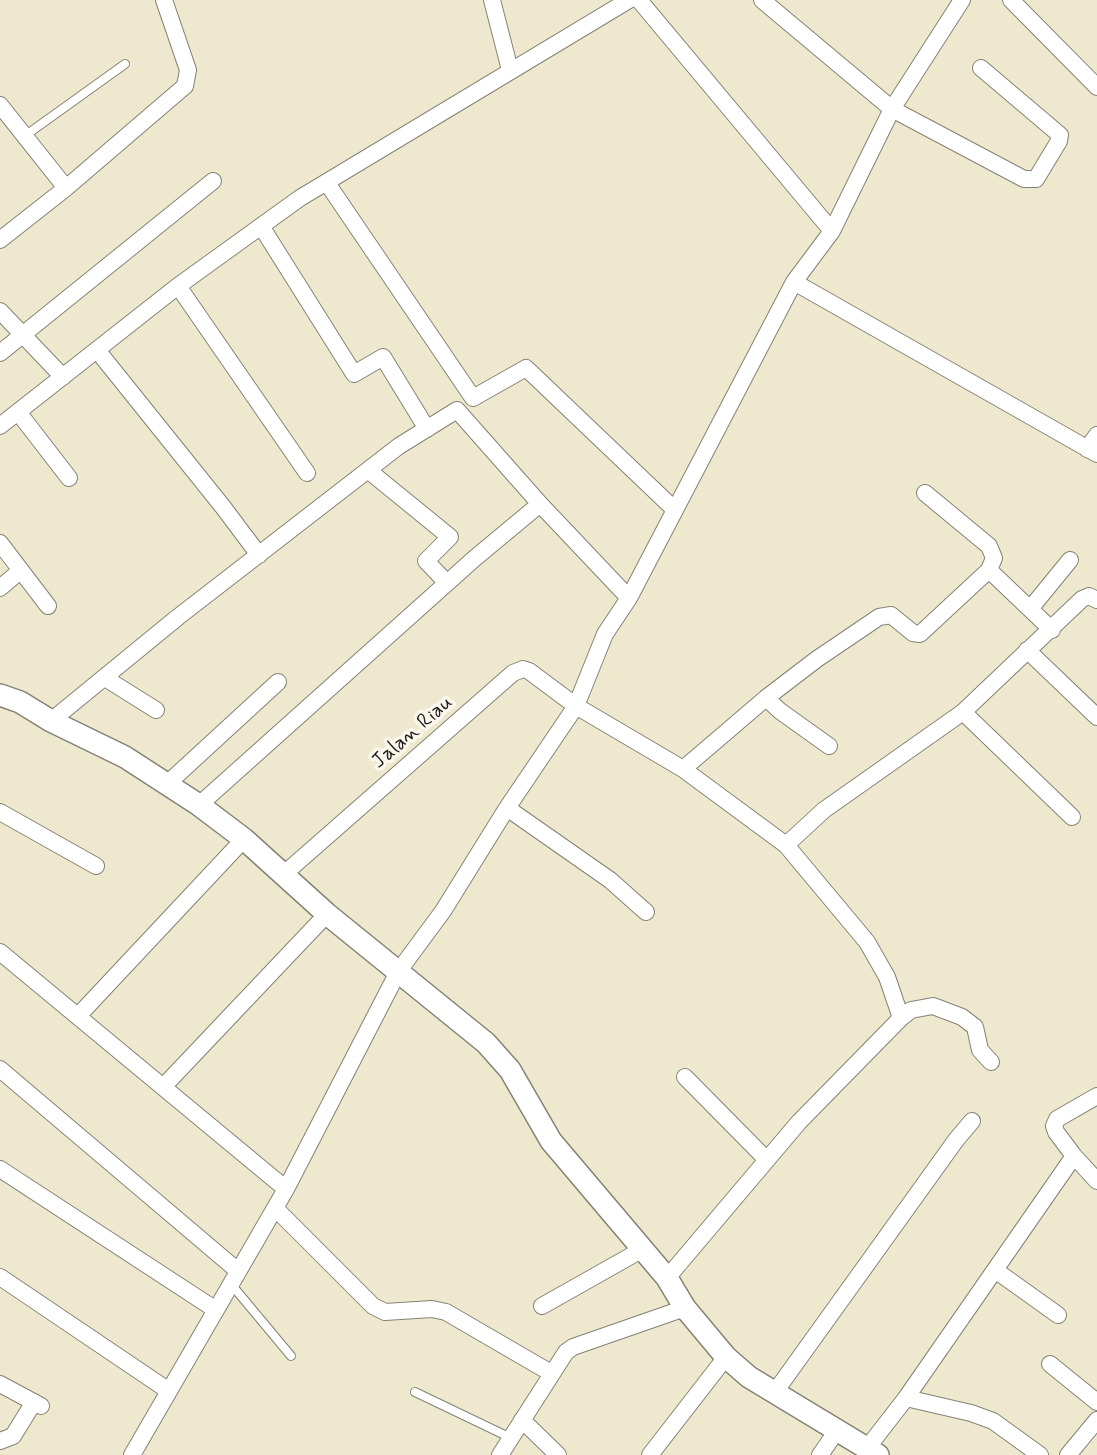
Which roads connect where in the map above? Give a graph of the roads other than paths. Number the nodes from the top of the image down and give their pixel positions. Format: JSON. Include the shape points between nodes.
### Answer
{"nodes":[{"id":1,"x":164,"y":0,"type":"edge"},
{"id":2,"x":492,"y":0,"type":"edge"},
{"id":3,"x":639,"y":0,"type":"edge"},
{"id":4,"x":962,"y":0,"type":"edge"},
{"id":5,"x":1010,"y":0,"type":"edge"},
{"id":6,"x":765,"y":1,"type":"edge"},
{"id":7,"x":620,"y":2,"type":"edge"},
{"id":8,"x":125,"y":64,"type":"dead end"},
{"id":9,"x":981,"y":68,"type":"dead end"},
{"id":10,"x":510,"y":70,"type":"junction"},
{"id":11,"x":1097,"y":87,"type":"edge"},
{"id":12,"x":0,"y":105,"type":"edge"},
{"id":13,"x":891,"y":108,"type":"junction"},
{"id":14,"x":26,"y":135,"type":"junction"},
{"id":15,"x":213,"y":181,"type":"dead end"},
{"id":16,"x":327,"y":183,"type":"junction"},
{"id":17,"x":66,"y":188,"type":"junction"},
{"id":18,"x":261,"y":226,"type":"junction"},
{"id":19,"x":832,"y":232,"type":"junction"},
{"id":20,"x":0,"y":240,"type":"edge"},
{"id":21,"x":794,"y":282,"type":"junction"},
{"id":22,"x":178,"y":286,"type":"junction"},
{"id":23,"x":0,"y":311,"type":"edge"},
{"id":24,"x":22,"y":335,"type":"junction"},
{"id":25,"x":97,"y":350,"type":"junction"},
{"id":26,"x":0,"y":353,"type":"edge"},
{"id":27,"x":63,"y":377,"type":"junction"},
{"id":28,"x":473,"y":398,"type":"junction"},
{"id":29,"x":457,"y":410,"type":"junction"},
{"id":30,"x":18,"y":412,"type":"junction"},
{"id":31,"x":0,"y":426,"type":"edge"},
{"id":32,"x":427,"y":429,"type":"junction"},
{"id":33,"x":1097,"y":435,"type":"edge"},
{"id":34,"x":1092,"y":452,"type":"edge"},
{"id":35,"x":369,"y":471,"type":"junction"},
{"id":36,"x":307,"y":473,"type":"dead end"},
{"id":37,"x":69,"y":478,"type":"dead end"},
{"id":38,"x":925,"y":493,"type":"dead end"},
{"id":39,"x":540,"y":504,"type":"junction"},
{"id":40,"x":674,"y":510,"type":"junction"},
{"id":41,"x":0,"y":543,"type":"edge"},
{"id":42,"x":259,"y":555,"type":"junction"},
{"id":43,"x":1070,"y":560,"type":"dead end"},
{"id":44,"x":989,"y":570,"type":"junction"},
{"id":45,"x":20,"y":571,"type":"junction"},
{"id":46,"x":447,"y":583,"type":"junction"},
{"id":47,"x":0,"y":588,"type":"edge"},
{"id":48,"x":629,"y":597,"type":"junction"},
{"id":49,"x":1097,"y":600,"type":"edge"},
{"id":50,"x":48,"y":606,"type":"dead end"},
{"id":51,"x":1030,"y":609,"type":"junction"},
{"id":52,"x":1052,"y":630,"type":"junction"},
{"id":53,"x":1027,"y":650,"type":"junction"},
{"id":54,"x":105,"y":678,"type":"junction"},
{"id":55,"x":278,"y":682,"type":"dead end"},
{"id":56,"x":0,"y":695,"type":"edge"},
{"id":57,"x":766,"y":698,"type":"junction"},
{"id":58,"x":576,"y":706,"type":"junction"},
{"id":59,"x":156,"y":710,"type":"dead end"},
{"id":60,"x":963,"y":712,"type":"junction"},
{"id":61,"x":1097,"y":717,"type":"edge"},
{"id":62,"x":51,"y":721,"type":"junction"},
{"id":63,"x":829,"y":746,"type":"dead end"},
{"id":64,"x":683,"y":769,"type":"junction"},
{"id":65,"x":167,"y":784,"type":"junction"},
{"id":66,"x":199,"y":805,"type":"junction"},
{"id":67,"x":507,"y":808,"type":"junction"},
{"id":68,"x":0,"y":812,"type":"edge"},
{"id":69,"x":1072,"y":817,"type":"dead end"},
{"id":70,"x":244,"y":839,"type":"junction"},
{"id":71,"x":786,"y":845,"type":"junction"},
{"id":72,"x":96,"y":866,"type":"dead end"},
{"id":73,"x":284,"y":874,"type":"junction"},
{"id":74,"x":646,"y":912,"type":"dead end"},
{"id":75,"x":327,"y":914,"type":"junction"},
{"id":76,"x":0,"y":952,"type":"edge"},
{"id":77,"x":398,"y":972,"type":"junction"},
{"id":78,"x":78,"y":1016,"type":"junction"},
{"id":79,"x":901,"y":1018,"type":"junction"},
{"id":80,"x":991,"y":1062,"type":"dead end"},
{"id":81,"x":0,"y":1069,"type":"edge"},
{"id":82,"x":685,"y":1077,"type":"dead end"},
{"id":83,"x":163,"y":1087,"type":"junction"},
{"id":84,"x":1097,"y":1096,"type":"edge"},
{"id":85,"x":972,"y":1121,"type":"dead end"},
{"id":86,"x":1074,"y":1156,"type":"junction"},
{"id":87,"x":767,"y":1160,"type":"junction"},
{"id":88,"x":1,"y":1171,"type":"edge"},
{"id":89,"x":1097,"y":1181,"type":"edge"},
{"id":90,"x":286,"y":1189,"type":"junction"},
{"id":91,"x":275,"y":1208,"type":"junction"},
{"id":92,"x":643,"y":1249,"type":"junction"},
{"id":93,"x":995,"y":1270,"type":"junction"},
{"id":94,"x":0,"y":1277,"type":"edge"},
{"id":95,"x":234,"y":1278,"type":"junction"},
{"id":96,"x":667,"y":1278,"type":"junction"},
{"id":97,"x":542,"y":1306,"type":"dead end"},
{"id":98,"x":685,"y":1308,"type":"junction"},
{"id":99,"x":216,"y":1310,"type":"junction"},
{"id":100,"x":1058,"y":1315,"type":"dead end"},
{"id":101,"x":291,"y":1356,"type":"dead end"},
{"id":102,"x":726,"y":1357,"type":"junction"},
{"id":103,"x":1050,"y":1364,"type":"dead end"},
{"id":104,"x":551,"y":1373,"type":"junction"},
{"id":105,"x":0,"y":1384,"type":"edge"},
{"id":106,"x":169,"y":1391,"type":"junction"},
{"id":107,"x":415,"y":1392,"type":"dead end"},
{"id":108,"x":775,"y":1392,"type":"junction"},
{"id":109,"x":906,"y":1398,"type":"junction"},
{"id":110,"x":1097,"y":1402,"type":"edge"},
{"id":111,"x":522,"y":1420,"type":"junction"},
{"id":112,"x":1097,"y":1420,"type":"edge"},
{"id":113,"x":838,"y":1429,"type":"junction"},
{"id":114,"x":511,"y":1438,"type":"junction"},
{"id":115,"x":0,"y":1440,"type":"edge"},
{"id":116,"x":873,"y":1451,"type":"edge"},
{"id":117,"x":132,"y":1455,"type":"edge"},
{"id":118,"x":500,"y":1455,"type":"edge"},
{"id":119,"x":558,"y":1455,"type":"edge"},
{"id":120,"x":650,"y":1455,"type":"edge"},
{"id":121,"x":820,"y":1455,"type":"edge"},
{"id":122,"x":1040,"y":1455,"type":"edge"},
{"id":123,"x":1068,"y":1455,"type":"edge"}],
"edges":[{"from":1,"to":17,"type":"street","via":[[187,70],[186,86]]},
{"from":2,"to":10,"type":"street"},
{"from":3,"to":19,"type":"street"},
{"from":4,"to":13,"type":"street"},
{"from":5,"to":11,"type":"street"},
{"from":6,"to":13,"type":"street"},
{"from":7,"to":10,"type":"street"},
{"from":8,"to":14,"type":"lane"},
{"from":9,"to":13,"type":"street","via":[[1060,135],[1036,179],[1024,179]]},
{"from":10,"to":16,"type":"street"},
{"from":12,"to":14,"type":"street"},
{"from":13,"to":19,"type":"street"},
{"from":14,"to":17,"type":"street"},
{"from":15,"to":24,"type":"street"},
{"from":16,"to":18,"type":"street"},
{"from":16,"to":28,"type":"street"},
{"from":17,"to":20,"type":"street"},
{"from":18,"to":22,"type":"street"},
{"from":18,"to":32,"type":"street","via":[[354,374],[383,357]]},
{"from":19,"to":21,"type":"street"},
{"from":21,"to":34,"type":"street"},
{"from":21,"to":40,"type":"street"},
{"from":22,"to":25,"type":"street"},
{"from":22,"to":36,"type":"street"},
{"from":23,"to":24,"type":"street"},
{"from":24,"to":26,"type":"street"},
{"from":24,"to":27,"type":"street"},
{"from":25,"to":27,"type":"street"},
{"from":25,"to":42,"type":"street"},
{"from":27,"to":30,"type":"street"},
{"from":28,"to":29,"type":"street"},
{"from":28,"to":40,"type":"street","via":[[526,368]]},
{"from":29,"to":32,"type":"street"},
{"from":29,"to":39,"type":"street"},
{"from":30,"to":31,"type":"street"},
{"from":30,"to":37,"type":"street"},
{"from":32,"to":35,"type":"street"},
{"from":33,"to":34,"type":"street"},
{"from":35,"to":42,"type":"street"},
{"from":35,"to":46,"type":"street","via":[[450,537],[426,561]]},
{"from":38,"to":44,"type":"street","via":[[989,546],[994,558]]},
{"from":39,"to":46,"type":"street"},
{"from":39,"to":48,"type":"street"},
{"from":40,"to":48,"type":"street"},
{"from":41,"to":45,"type":"street"},
{"from":42,"to":54,"type":"street"},
{"from":43,"to":51,"type":"street"},
{"from":44,"to":51,"type":"street"},
{"from":44,"to":57,"type":"street","via":[[918,635],[894,616],[884,615]]},
{"from":45,"to":47,"type":"street"},
{"from":45,"to":50,"type":"street"},
{"from":46,"to":66,"type":"street"},
{"from":48,"to":58,"type":"street","via":[[605,634]]},
{"from":49,"to":52,"type":"street","via":[[1084,597]]},
{"from":51,"to":52,"type":"street"},
{"from":52,"to":53,"type":"street"},
{"from":53,"to":60,"type":"street"},
{"from":53,"to":61,"type":"street"},
{"from":54,"to":59,"type":"street"},
{"from":54,"to":62,"type":"street"},
{"from":55,"to":65,"type":"street"},
{"from":56,"to":62,"type":"street"},
{"from":57,"to":63,"type":"street"},
{"from":57,"to":64,"type":"street"},
{"from":58,"to":64,"type":"street","name":"Jalan Riau"},
{"from":58,"to":67,"type":"street"},
{"from":58,"to":73,"type":"street","name":"Jalan Riau","via":[[529,671],[517,670]]},
{"from":60,"to":69,"type":"street"},
{"from":60,"to":71,"type":"street","via":[[824,810]]},
{"from":62,"to":65,"type":"street","via":[[125,757]]},
{"from":64,"to":71,"type":"street","name":"Jalan Riau"},
{"from":65,"to":66,"type":"street"},
{"from":66,"to":70,"type":"street"},
{"from":67,"to":74,"type":"street","via":[[610,880]]},
{"from":67,"to":77,"type":"street","via":[[448,904]]},
{"from":68,"to":72,"type":"street"},
{"from":70,"to":73,"type":"street"},
{"from":70,"to":78,"type":"street"},
{"from":71,"to":79,"type":"street","name":"Jalan Riau","via":[[867,942],[887,977]]},
{"from":73,"to":75,"type":"street"},
{"from":75,"to":77,"type":"street"},
{"from":75,"to":83,"type":"street"},
{"from":76,"to":78,"type":"street"},
{"from":77,"to":90,"type":"street"},
{"from":77,"to":92,"type":"street","via":[[495,1051],[551,1141]]},
{"from":78,"to":83,"type":"street"},
{"from":79,"to":80,"type":"street","via":[[911,1010],[933,1006],[962,1017],[975,1027],[980,1050]]},
{"from":79,"to":87,"type":"street"},
{"from":81,"to":95,"type":"street"},
{"from":82,"to":87,"type":"street"},
{"from":83,"to":90,"type":"street"},
{"from":84,"to":86,"type":"street","via":[[1057,1119],[1054,1126]]},
{"from":85,"to":108,"type":"street"},
{"from":86,"to":89,"type":"street"},
{"from":86,"to":93,"type":"street"},
{"from":87,"to":96,"type":"street"},
{"from":88,"to":99,"type":"street"},
{"from":90,"to":91,"type":"street"},
{"from":91,"to":95,"type":"street"},
{"from":91,"to":104,"type":"street","via":[[373,1307],[385,1312],[446,1312]]},
{"from":92,"to":96,"type":"street"},
{"from":92,"to":97,"type":"street"},
{"from":93,"to":100,"type":"street"},
{"from":93,"to":109,"type":"street"},
{"from":94,"to":106,"type":"street"},
{"from":95,"to":99,"type":"street"},
{"from":95,"to":101,"type":"lane"},
{"from":96,"to":98,"type":"street"},
{"from":98,"to":102,"type":"street"},
{"from":98,"to":104,"type":"street","via":[[573,1347]]},
{"from":99,"to":106,"type":"street"},
{"from":102,"to":108,"type":"street"},
{"from":102,"to":120,"type":"street"},
{"from":103,"to":110,"type":"street"},
{"from":104,"to":111,"type":"street"},
{"from":105,"to":115,"type":"street","via":[[38,1404],[13,1436]]},
{"from":106,"to":117,"type":"street"},
{"from":107,"to":114,"type":"lane"},
{"from":108,"to":113,"type":"street"},
{"from":109,"to":116,"type":"street"},
{"from":109,"to":122,"type":"street","via":[[993,1421]]},
{"from":111,"to":114,"type":"street"},
{"from":111,"to":119,"type":"street"},
{"from":112,"to":123,"type":"street"},
{"from":113,"to":116,"type":"street"},
{"from":113,"to":121,"type":"street"},
{"from":114,"to":118,"type":"street"}]}
